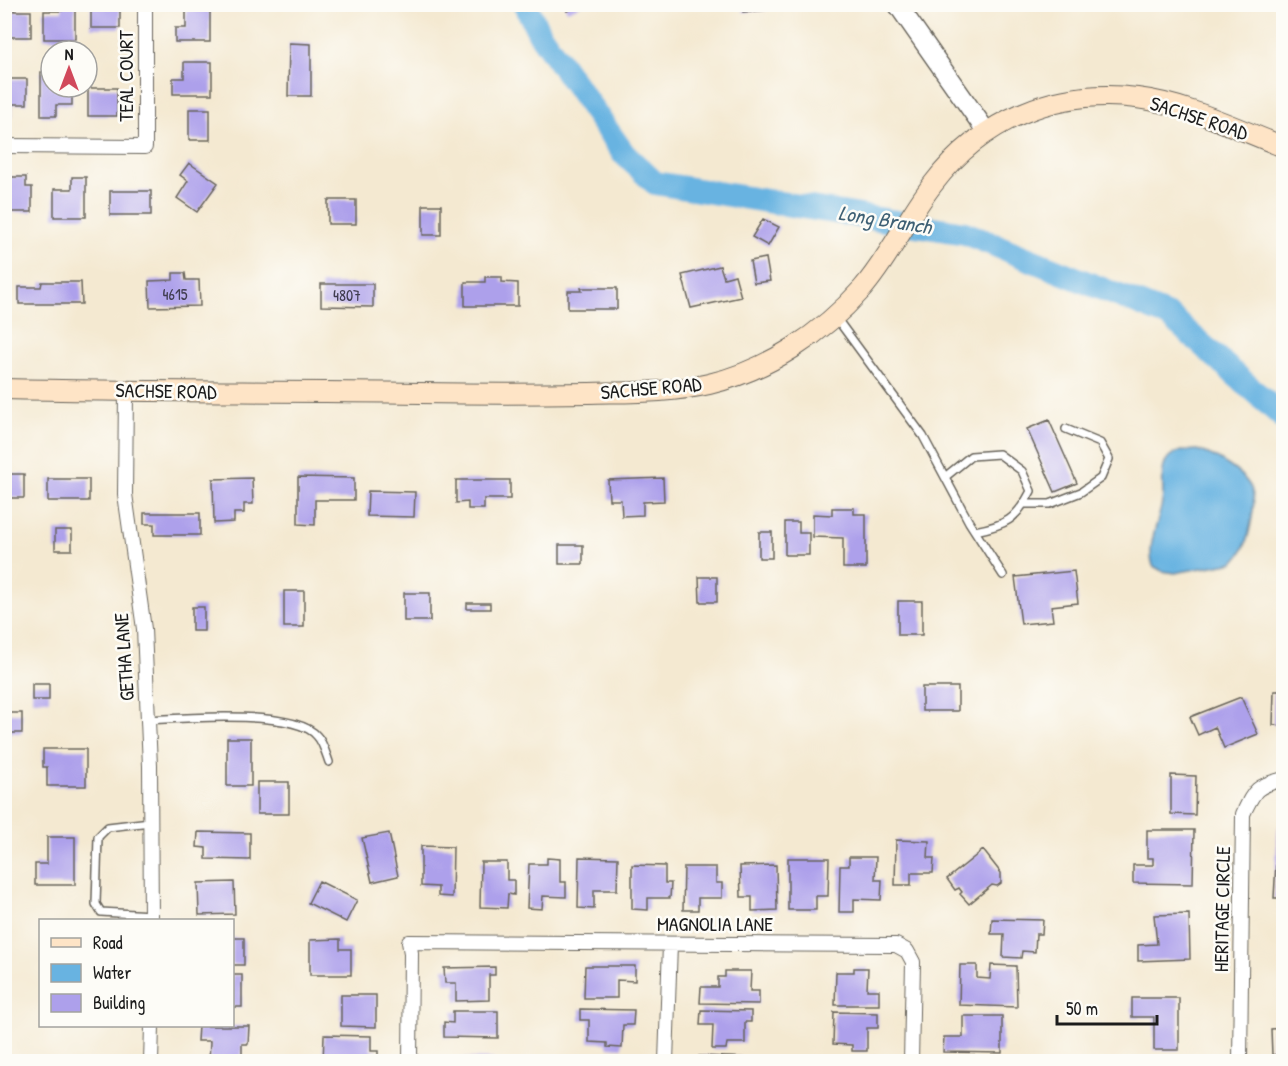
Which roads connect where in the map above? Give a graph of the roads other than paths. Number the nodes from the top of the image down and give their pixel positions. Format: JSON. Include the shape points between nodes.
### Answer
{"nodes":[{"id":1,"x":145,"y":4,"type":"edge"},
{"id":2,"x":897,"y":4,"type":"edge"},
{"id":3,"x":986,"y":131,"type":"junction"},
{"id":4,"x":4,"y":146,"type":"edge"},
{"id":5,"x":1284,"y":147,"type":"edge"},
{"id":6,"x":835,"y":316,"type":"junction"},
{"id":7,"x":4,"y":389,"type":"edge"},
{"id":8,"x":126,"y":391,"type":"junction"},
{"id":9,"x":1066,"y":429,"type":"dead end"},
{"id":10,"x":945,"y":477,"type":"junction"},
{"id":11,"x":1024,"y":504,"type":"junction"},
{"id":12,"x":975,"y":531,"type":"junction"},
{"id":13,"x":1003,"y":575,"type":"dead end"},
{"id":14,"x":148,"y":720,"type":"junction"},
{"id":15,"x":329,"y":762,"type":"dead end"},
{"id":16,"x":1284,"y":779,"type":"edge"},
{"id":17,"x":150,"y":822,"type":"junction"},
{"id":18,"x":151,"y":918,"type":"edge"},
{"id":19,"x":669,"y":944,"type":"junction"},
{"id":20,"x":152,"y":1027,"type":"edge"},
{"id":21,"x":151,"y":1062,"type":"edge"},
{"id":22,"x":410,"y":1062,"type":"edge"},
{"id":23,"x":666,"y":1062,"type":"edge"},
{"id":24,"x":911,"y":1062,"type":"edge"},
{"id":25,"x":1240,"y":1062,"type":"edge"}],
"edges":[{"from":1,"to":4,"type":"street","name":"TEAL COURT","via":[[145,147]]},
{"from":2,"to":3,"type":"street"},
{"from":3,"to":5,"type":"main road","name":"SACHSE ROAD","via":[[1062,100],[1089,96],[1138,98],[1177,107]]},
{"from":3,"to":6,"type":"main road","name":"SACHSE ROAD","via":[[934,182],[889,253],[863,288]]},
{"from":6,"to":8,"type":"main road","name":"SACHSE ROAD","via":[[770,361],[709,384],[664,391]]},
{"from":6,"to":10,"type":"lane","via":[[923,436]]},
{"from":7,"to":8,"type":"main road","name":"SACHSE ROAD"},
{"from":8,"to":14,"type":"street","name":"GETHA LANE","via":[[125,494],[144,629]]},
{"from":9,"to":11,"type":"lane","via":[[1100,443],[1109,459],[1101,478],[1081,492],[1050,504]]},
{"from":10,"to":11,"type":"lane","via":[[972,456],[999,454],[1022,471],[1031,491]]},
{"from":10,"to":12,"type":"lane"},
{"from":11,"to":12,"type":"lane","via":[[1000,526]]},
{"from":12,"to":13,"type":"lane"},
{"from":14,"to":15,"type":"lane","via":[[279,719],[317,735]]},
{"from":14,"to":17,"type":"street","name":"GETHA LANE"},
{"from":16,"to":25,"type":"street","name":"HERITAGE CIRCLE","via":[[1254,791],[1243,814]]},
{"from":17,"to":18,"type":"street","name":"GETHA LANE"},
{"from":17,"to":18,"type":"lane","via":[[108,827],[98,837],[96,904],[100,912]]},
{"from":19,"to":22,"type":"street","name":"MAGNOLIA LANE","via":[[409,942]]},
{"from":19,"to":23,"type":"street"},
{"from":19,"to":24,"type":"street","name":"MAGNOLIA LANE","via":[[902,947],[913,962]]},
{"from":20,"to":21,"type":"street"}]}
